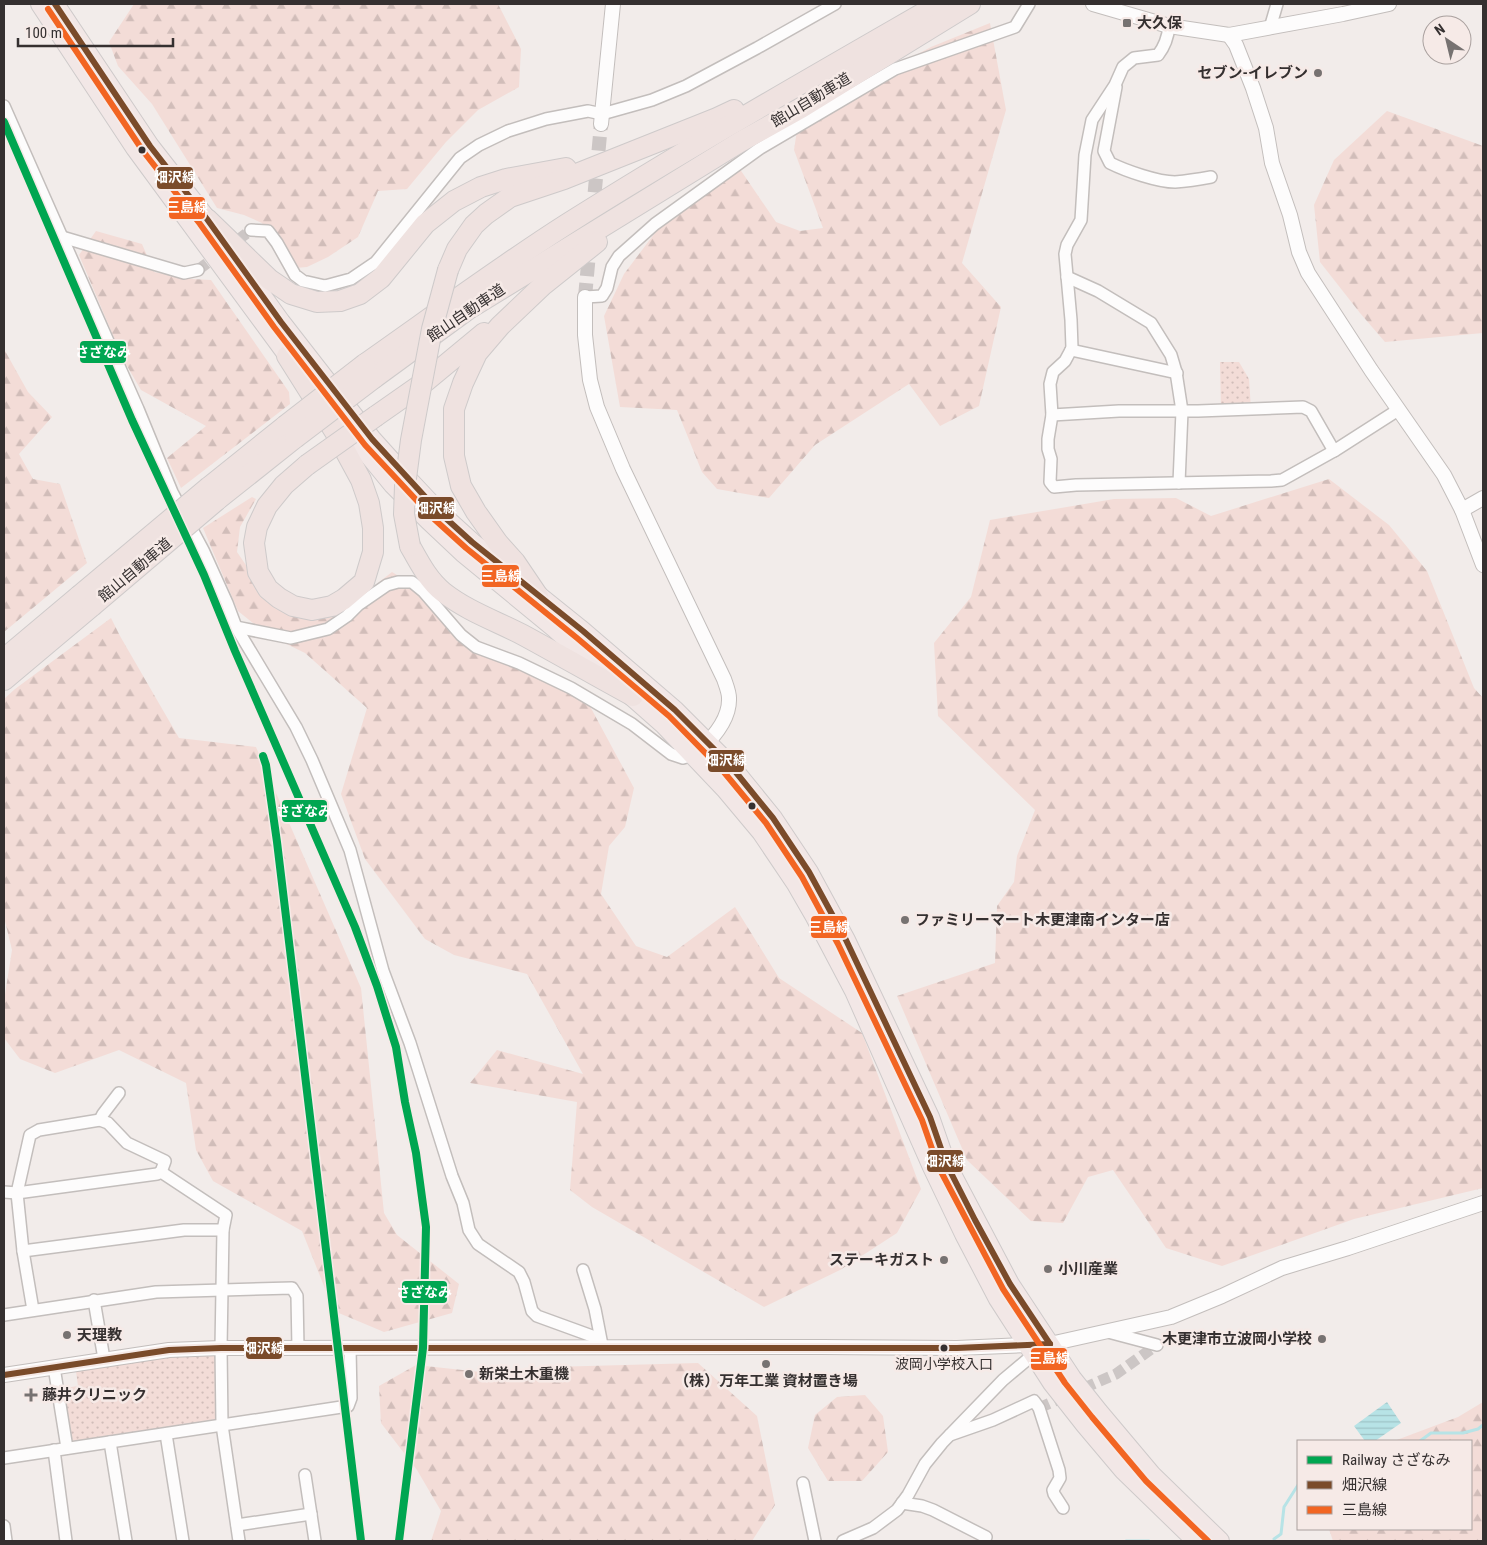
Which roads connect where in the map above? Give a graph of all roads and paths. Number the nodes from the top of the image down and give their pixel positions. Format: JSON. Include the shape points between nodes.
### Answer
{"nodes":[{"id":1,"x":40,"y":4,"type":"edge"},
{"id":2,"x":55,"y":4,"type":"edge"},
{"id":3,"x":613,"y":4,"type":"edge"},
{"id":4,"x":835,"y":4,"type":"edge"},
{"id":5,"x":938,"y":4,"type":"edge"},
{"id":6,"x":970,"y":4,"type":"edge"},
{"id":7,"x":1029,"y":4,"type":"edge"},
{"id":8,"x":1093,"y":4,"type":"edge"},
{"id":9,"x":1277,"y":4,"type":"edge"},
{"id":10,"x":1389,"y":4,"type":"edge"},
{"id":11,"x":1342,"y":9,"type":"edge"},
{"id":12,"x":1169,"y":26,"type":"junction"},
{"id":13,"x":1270,"y":28,"type":"junction"},
{"id":14,"x":1229,"y":35,"type":"junction"},
{"id":15,"x":1115,"y":85,"type":"junction"},
{"id":16,"x":4,"y":106,"type":"edge"},
{"id":17,"x":601,"y":119,"type":"junction"},
{"id":18,"x":740,"y":142,"type":"junction"},
{"id":19,"x":651,"y":145,"type":"junction"},
{"id":20,"x":1212,"y":177,"type":"dead end"},
{"id":21,"x":206,"y":219,"type":"junction"},
{"id":22,"x":251,"y":230,"type":"dead end"},
{"id":23,"x":62,"y":237,"type":"junction"},
{"id":24,"x":198,"y":270,"type":"tunnel mouth"},
{"id":25,"x":1067,"y":277,"type":"junction"},
{"id":26,"x":542,"y":286,"type":"junction"},
{"id":27,"x":585,"y":297,"type":"joint"},
{"id":28,"x":1071,"y":350,"type":"junction"},
{"id":29,"x":287,"y":356,"type":"junction"},
{"id":30,"x":369,"y":371,"type":"junction"},
{"id":31,"x":1176,"y":373,"type":"junction"},
{"id":32,"x":1398,"y":410,"type":"junction"},
{"id":33,"x":1182,"y":411,"type":"junction"},
{"id":34,"x":1052,"y":415,"type":"junction"},
{"id":35,"x":1334,"y":451,"type":"junction"},
{"id":36,"x":1179,"y":483,"type":"junction"},
{"id":37,"x":1483,"y":498,"type":"edge"},
{"id":38,"x":1462,"y":510,"type":"junction"},
{"id":39,"x":1483,"y":565,"type":"edge"},
{"id":40,"x":538,"y":596,"type":"junction"},
{"id":41,"x":86,"y":601,"type":"junction"},
{"id":42,"x":236,"y":627,"type":"junction"},
{"id":43,"x":4,"y":659,"type":"edge"},
{"id":44,"x":4,"y":680,"type":"edge"},
{"id":45,"x":633,"y":696,"type":"junction"},
{"id":46,"x":708,"y":742,"type":"junction"},
{"id":47,"x":694,"y":755,"type":"junction"},
{"id":48,"x":119,"y":1093,"type":"dead end"},
{"id":49,"x":100,"y":1120,"type":"junction"},
{"id":50,"x":161,"y":1172,"type":"junction"},
{"id":51,"x":4,"y":1192,"type":"edge"},
{"id":52,"x":16,"y":1193,"type":"junction"},
{"id":53,"x":1483,"y":1204,"type":"edge"},
{"id":54,"x":223,"y":1230,"type":"junction"},
{"id":55,"x":23,"y":1251,"type":"junction"},
{"id":56,"x":583,"y":1270,"type":"dead end"},
{"id":57,"x":223,"y":1289,"type":"junction"},
{"id":58,"x":94,"y":1300,"type":"junction"},
{"id":59,"x":33,"y":1310,"type":"junction"},
{"id":60,"x":4,"y":1315,"type":"edge"},
{"id":61,"x":1107,"y":1332,"type":"junction"},
{"id":62,"x":1050,"y":1344,"type":"junction"},
{"id":63,"x":1157,"y":1345,"type":"dead end"},
{"id":64,"x":600,"y":1347,"type":"junction"},
{"id":65,"x":221,"y":1348,"type":"junction"},
{"id":66,"x":298,"y":1348,"type":"junction"},
{"id":67,"x":350,"y":1348,"type":"junction"},
{"id":68,"x":1031,"y":1349,"type":"junction"},
{"id":69,"x":104,"y":1359,"type":"junction"},
{"id":70,"x":54,"y":1367,"type":"junction"},
{"id":71,"x":4,"y":1375,"type":"edge"},
{"id":72,"x":222,"y":1425,"type":"junction"},
{"id":73,"x":166,"y":1434,"type":"junction"},
{"id":74,"x":949,"y":1435,"type":"junction"},
{"id":75,"x":110,"y":1442,"type":"junction"},
{"id":76,"x":67,"y":1448,"type":"junction"},
{"id":77,"x":54,"y":1450,"type":"junction"},
{"id":78,"x":4,"y":1458,"type":"edge"},
{"id":79,"x":305,"y":1475,"type":"dead end"},
{"id":80,"x":803,"y":1482,"type":"dead end"},
{"id":81,"x":902,"y":1503,"type":"junction"},
{"id":82,"x":1063,"y":1508,"type":"dead end"},
{"id":83,"x":311,"y":1514,"type":"junction"},
{"id":84,"x":237,"y":1525,"type":"junction"},
{"id":85,"x":4,"y":1526,"type":"edge"},
{"id":86,"x":986,"y":1537,"type":"dead end"},
{"id":87,"x":6,"y":1541,"type":"edge"},
{"id":88,"x":66,"y":1541,"type":"edge"},
{"id":89,"x":126,"y":1541,"type":"edge"},
{"id":90,"x":182,"y":1541,"type":"edge"},
{"id":91,"x":239,"y":1541,"type":"edge"},
{"id":92,"x":315,"y":1541,"type":"edge"},
{"id":93,"x":815,"y":1541,"type":"edge"},
{"id":94,"x":843,"y":1541,"type":"edge"},
{"id":95,"x":1196,"y":1541,"type":"edge"},
{"id":96,"x":1220,"y":1541,"type":"edge"}],
"edges":[{"from":1,"to":29,"type":"highway","via":[[135,148]]},
{"from":2,"to":21,"type":"highway","via":[[150,146]]},
{"from":3,"to":17,"type":"street"},
{"from":4,"to":17,"type":"street","via":[[686,86]]},
{"from":5,"to":19,"type":"highway","via":[[787,84]]},
{"from":5,"to":30,"type":"highway","name":"館山自動車道","via":[[766,103],[566,225],[457,299]]},
{"from":6,"to":18,"type":"highway","name":"館山自動車道"},
{"from":7,"to":27,"type":"street","via":[[1015,27],[895,69],[759,149],[655,224],[619,256],[602,296]]},
{"from":8,"to":12,"type":"street"},
{"from":9,"to":13,"type":"street"},
{"from":10,"to":11,"type":"street"},
{"from":11,"to":13,"type":"street"},
{"from":12,"to":14,"type":"street"},
{"from":12,"to":15,"type":"street","via":[[1158,55],[1134,58],[1124,67]]},
{"from":13,"to":14,"type":"street"},
{"from":14,"to":32,"type":"street","via":[[1253,88],[1266,128],[1272,163],[1308,273]]},
{"from":15,"to":20,"type":"street","via":[[1104,151],[1110,164],[1174,182]]},
{"from":15,"to":25,"type":"street","via":[[1092,120],[1085,155],[1081,220],[1066,245]]},
{"from":16,"to":23,"type":"street"},
{"from":17,"to":22,"type":"street","via":[[588,111],[546,118],[479,144],[460,158],[376,262],[351,279],[324,286],[303,281],[268,231]]},
{"from":18,"to":26,"type":"highway","via":[[584,252]]},
{"from":18,"to":30,"type":"highway","name":"館山自動車道"},
{"from":19,"to":21,"type":"highway","via":[[481,187],[454,201],[425,224],[381,278],[360,294],[340,301],[317,302],[291,294],[269,279]]},
{"from":19,"to":45,"type":"highway","bridge":true,"via":[[510,196],[474,224],[457,249],[432,329],[411,440],[404,514],[410,546],[420,565],[442,591],[465,607],[558,653]]},
{"from":21,"to":40,"type":"highway","via":[[372,439],[440,513]]},
{"from":23,"to":24,"type":"street","via":[[184,273]]},
{"from":23,"to":42,"type":"street","via":[[172,492],[203,550]]},
{"from":25,"to":28,"type":"street"},
{"from":25,"to":31,"type":"street","via":[[1152,323],[1171,355]]},
{"from":26,"to":29,"type":"highway","bridge":true,"via":[[426,381],[376,416],[307,465],[267,506],[257,527],[254,544],[258,572],[268,589],[279,598],[293,606],[312,610],[344,600],[364,582],[374,552],[373,528],[361,480],[335,432]]},
{"from":26,"to":40,"type":"highway","via":[[477,353],[454,408],[453,436],[461,486],[476,512]]},
{"from":27,"to":46,"type":"street","via":[[585,335],[597,407],[623,469],[724,679],[729,697],[728,712]]},
{"from":28,"to":31,"type":"street"},
{"from":28,"to":34,"type":"street","via":[[1053,372],[1050,384]]},
{"from":29,"to":45,"type":"highway","via":[[392,485],[464,553]]},
{"from":30,"to":41,"type":"highway","name":"館山自動車道","bridge":true,"via":[[213,494]]},
{"from":31,"to":33,"type":"street"},
{"from":32,"to":35,"type":"street"},
{"from":32,"to":38,"type":"street","via":[[1444,475]]},
{"from":33,"to":34,"type":"street"},
{"from":33,"to":35,"type":"street","via":[[1303,407],[1311,411]]},
{"from":33,"to":36,"type":"street"},
{"from":34,"to":36,"type":"street","via":[[1048,449],[1050,482],[1054,487]]},
{"from":35,"to":36,"type":"street","via":[[1282,480]]},
{"from":37,"to":38,"type":"street"},
{"from":38,"to":39,"type":"street"},
{"from":40,"to":46,"type":"highway","via":[[675,710]]},
{"from":41,"to":43,"type":"highway","name":"館山自動車道"},
{"from":41,"to":44,"type":"highway","name":"館山自動車道"},
{"from":42,"to":47,"type":"street","via":[[291,638],[328,629],[387,585],[412,582],[476,647],[571,688],[632,724],[671,754],[683,758]]},
{"from":42,"to":64,"type":"street","via":[[296,727],[350,850],[383,971],[410,1043],[469,1230],[478,1244],[519,1272],[532,1311],[537,1316],[592,1336]]},
{"from":45,"to":47,"type":"highway"},
{"from":46,"to":47,"type":"street"},
{"from":46,"to":62,"type":"highway","via":[[773,818],[809,872],[866,981],[930,1117],[946,1163],[975,1220],[1010,1284]]},
{"from":47,"to":68,"type":"highway","via":[[761,832],[815,917],[854,991],[964,1234],[998,1299]]},
{"from":48,"to":49,"type":"street"},
{"from":49,"to":50,"type":"street","via":[[108,1123],[127,1142],[165,1161]]},
{"from":49,"to":52,"type":"street","via":[[39,1130],[30,1135]]},
{"from":50,"to":52,"type":"street"},
{"from":50,"to":54,"type":"street","via":[[226,1216]]},
{"from":51,"to":52,"type":"street"},
{"from":52,"to":55,"type":"street"},
{"from":53,"to":61,"type":"street","via":[[1282,1268],[1171,1317]]},
{"from":54,"to":55,"type":"street","via":[[184,1230]]},
{"from":54,"to":57,"type":"street"},
{"from":55,"to":59,"type":"street"},
{"from":56,"to":64,"type":"street","via":[[596,1308]]},
{"from":57,"to":58,"type":"street","via":[[156,1292]]},
{"from":57,"to":65,"type":"street"},
{"from":57,"to":66,"type":"street","via":[[292,1288],[297,1296]]},
{"from":58,"to":59,"type":"street"},
{"from":58,"to":69,"type":"street"},
{"from":59,"to":60,"type":"street"},
{"from":61,"to":62,"type":"street"},
{"from":61,"to":63,"type":"street"},
{"from":62,"to":68,"type":"street"},
{"from":62,"to":96,"type":"highway","via":[[1072,1378],[1152,1474]]},
{"from":64,"to":67,"type":"street"},
{"from":64,"to":68,"type":"street"},
{"from":65,"to":66,"type":"street"},
{"from":65,"to":69,"type":"street","via":[[169,1350]]},
{"from":65,"to":72,"type":"street"},
{"from":66,"to":67,"type":"street"},
{"from":67,"to":72,"type":"street","via":[[351,1398],[348,1406]]},
{"from":68,"to":74,"type":"street"},
{"from":68,"to":95,"type":"highway","via":[[1052,1383],[1123,1470]]},
{"from":69,"to":70,"type":"street"},
{"from":70,"to":71,"type":"street"},
{"from":70,"to":76,"type":"street"},
{"from":72,"to":73,"type":"street"},
{"from":72,"to":84,"type":"street"},
{"from":73,"to":75,"type":"street"},
{"from":73,"to":90,"type":"street"},
{"from":74,"to":81,"type":"street","via":[[925,1464]]},
{"from":74,"to":82,"type":"street","via":[[1034,1401],[1059,1470],[1060,1478],[1053,1490]]},
{"from":75,"to":76,"type":"street"},
{"from":75,"to":89,"type":"street"},
{"from":76,"to":77,"type":"street"},
{"from":77,"to":78,"type":"street"},
{"from":77,"to":88,"type":"street"},
{"from":79,"to":83,"type":"street"},
{"from":80,"to":93,"type":"street"},
{"from":81,"to":86,"type":"street","via":[[933,1510]]},
{"from":81,"to":94,"type":"street","via":[[873,1528]]},
{"from":83,"to":84,"type":"street"},
{"from":83,"to":92,"type":"street"},
{"from":84,"to":91,"type":"street"},
{"from":85,"to":87,"type":"street"}]}
